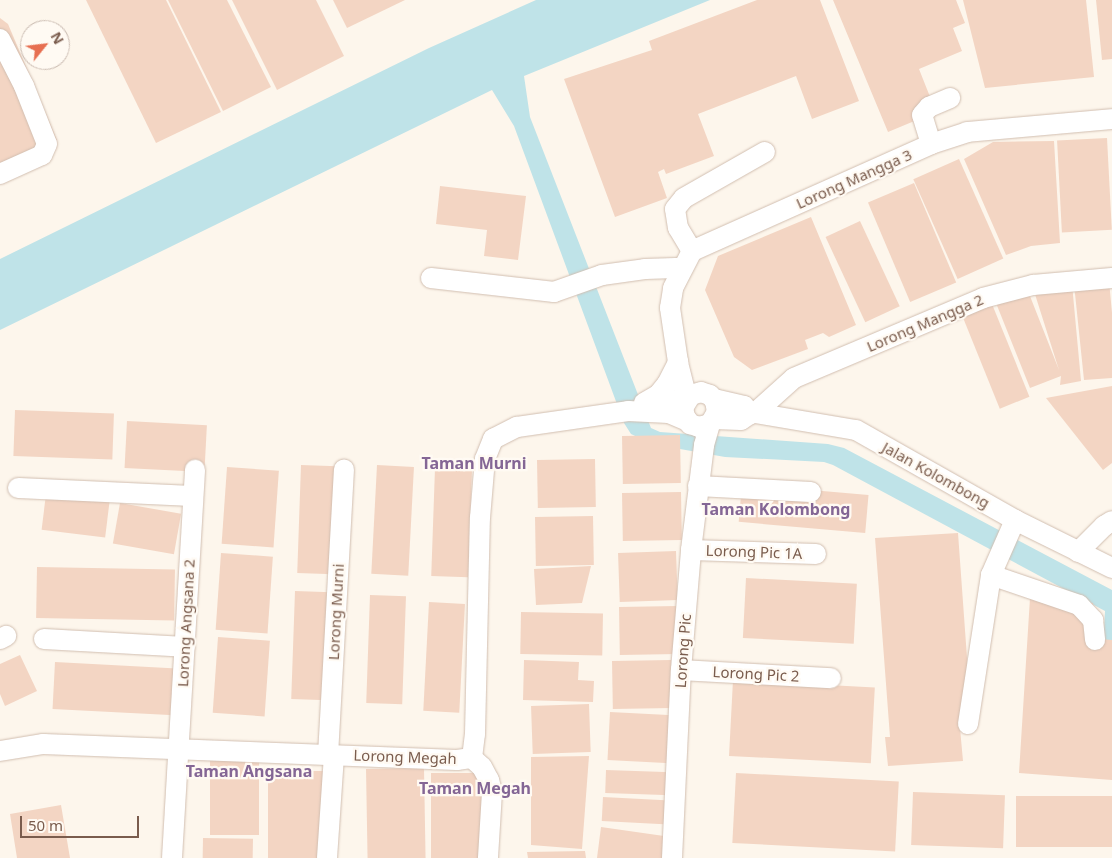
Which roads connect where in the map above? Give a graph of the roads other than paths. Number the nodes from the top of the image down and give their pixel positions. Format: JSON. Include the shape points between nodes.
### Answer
{"nodes":[{"id":1,"x":0,"y":39,"type":"edge"},
{"id":2,"x":950,"y":98,"type":"dead end"},
{"id":3,"x":1112,"y":119,"type":"edge"},
{"id":4,"x":931,"y":144,"type":"junction"},
{"id":5,"x":765,"y":152,"type":"dead end"},
{"id":6,"x":0,"y":174,"type":"edge"},
{"id":7,"x":688,"y":260,"type":"junction"},
{"id":8,"x":431,"y":278,"type":"dead end"},
{"id":9,"x":1112,"y":278,"type":"edge"},
{"id":10,"x":674,"y":336,"type":"junction"},
{"id":11,"x":678,"y":362,"type":"junction"},
{"id":12,"x":710,"y":396,"type":"junction"},
{"id":13,"x":687,"y":399,"type":"junction"},
{"id":14,"x":633,"y":410,"type":"junction"},
{"id":15,"x":752,"y":413,"type":"junction"},
{"id":16,"x":702,"y":422,"type":"junction"},
{"id":17,"x":344,"y":469,"type":"dead end"},
{"id":18,"x":195,"y":470,"type":"dead end"},
{"id":19,"x":698,"y":486,"type":"junction"},
{"id":20,"x":18,"y":488,"type":"dead end"},
{"id":21,"x":811,"y":492,"type":"dead end"},
{"id":22,"x":193,"y":496,"type":"junction"},
{"id":23,"x":1112,"y":521,"type":"edge"},
{"id":24,"x":1012,"y":527,"type":"junction"},
{"id":25,"x":691,"y":550,"type":"junction"},
{"id":26,"x":1078,"y":552,"type":"junction"},
{"id":27,"x":816,"y":554,"type":"dead end"},
{"id":28,"x":1112,"y":568,"type":"edge"},
{"id":29,"x":991,"y":575,"type":"junction"},
{"id":30,"x":44,"y":639,"type":"dead end"},
{"id":31,"x":1095,"y":640,"type":"dead end"},
{"id":32,"x":185,"y":647,"type":"junction"},
{"id":33,"x":681,"y":670,"type":"junction"},
{"id":34,"x":831,"y":678,"type":"dead end"},
{"id":35,"x":968,"y":724,"type":"dead end"},
{"id":36,"x":179,"y":749,"type":"junction"},
{"id":37,"x":0,"y":751,"type":"edge"},
{"id":38,"x":331,"y":755,"type":"junction"},
{"id":39,"x":472,"y":758,"type":"junction"},
{"id":40,"x":172,"y":858,"type":"edge"},
{"id":41,"x":327,"y":858,"type":"edge"},
{"id":42,"x":488,"y":858,"type":"edge"},
{"id":43,"x":672,"y":858,"type":"edge"}],
"edges":[{"from":1,"to":6,"type":"street","via":[[24,86],[47,144],[42,155]]},
{"from":2,"to":4,"type":"street","via":[[929,107],[922,115]]},
{"from":3,"to":4,"type":"street","name":"Lorong Mangga 3","via":[[967,132]]},
{"from":4,"to":7,"type":"street","name":"Lorong Mangga 3"},
{"from":5,"to":7,"type":"street","via":[[684,198],[675,209]]},
{"from":7,"to":8,"type":"street","via":[[602,275],[554,292]]},
{"from":7,"to":10,"type":"street","via":[[673,288]]},
{"from":9,"to":15,"type":"street","name":"Lorong Mangga 2","via":[[1033,285],[984,298],[794,378]]},
{"from":10,"to":11,"type":"street"},
{"from":10,"to":12,"type":"street"},
{"from":11,"to":13,"type":"street"},
{"from":11,"to":14,"type":"street","via":[[674,374],[658,395]]},
{"from":12,"to":13,"type":"street","via":[[696,393]]},
{"from":12,"to":15,"type":"street","name":"Jalan Kolombong","via":[[744,406]]},
{"from":12,"to":16,"type":"street","via":[[717,407]]},
{"from":13,"to":14,"type":"street","name":"Lorong Megah"},
{"from":13,"to":16,"type":"street","via":[[683,413]]},
{"from":14,"to":16,"type":"street","name":"Lorong Megah","via":[[669,413]]},
{"from":14,"to":39,"type":"street","name":"Lorong Megah","via":[[517,427],[493,439],[485,459],[480,528]]},
{"from":15,"to":16,"type":"street","name":"Jalan Kolombong","via":[[742,420]]},
{"from":15,"to":24,"type":"street","name":"Jalan Kolombong","via":[[856,430]]},
{"from":16,"to":19,"type":"street","name":"Lorong Pic","via":[[703,453]]},
{"from":17,"to":38,"type":"street","name":"Lorong Murni"},
{"from":18,"to":22,"type":"street","name":"Lorong Angsana 2"},
{"from":19,"to":21,"type":"street"},
{"from":19,"to":25,"type":"street","name":"Lorong Pic"},
{"from":20,"to":22,"type":"street"},
{"from":22,"to":32,"type":"street","name":"Lorong Angsana 2"},
{"from":23,"to":26,"type":"street"},
{"from":24,"to":26,"type":"street","name":"Jalan Kolombong"},
{"from":24,"to":29,"type":"street"},
{"from":25,"to":27,"type":"street","name":"Lorong Pic 1A"},
{"from":25,"to":33,"type":"street","name":"Lorong Pic"},
{"from":26,"to":28,"type":"street","name":"Jalan Kolombong"},
{"from":29,"to":31,"type":"street","via":[[1080,605],[1093,620]]},
{"from":29,"to":35,"type":"street"},
{"from":30,"to":32,"type":"street"},
{"from":32,"to":36,"type":"street","name":"Lorong Angsana 2"},
{"from":33,"to":34,"type":"street","name":"Lorong Pic 2"},
{"from":33,"to":43,"type":"street","name":"Lorong Pic"},
{"from":36,"to":37,"type":"street","name":"Lorong Megah","via":[[43,744]]},
{"from":36,"to":38,"type":"street","name":"Lorong Megah"},
{"from":36,"to":40,"type":"street","name":"Lorong Angsana 2"},
{"from":38,"to":39,"type":"street","name":"Lorong Megah"},
{"from":38,"to":41,"type":"street","name":"Lorong Murni"},
{"from":39,"to":42,"type":"street","via":[[482,767],[492,792]]}]}
